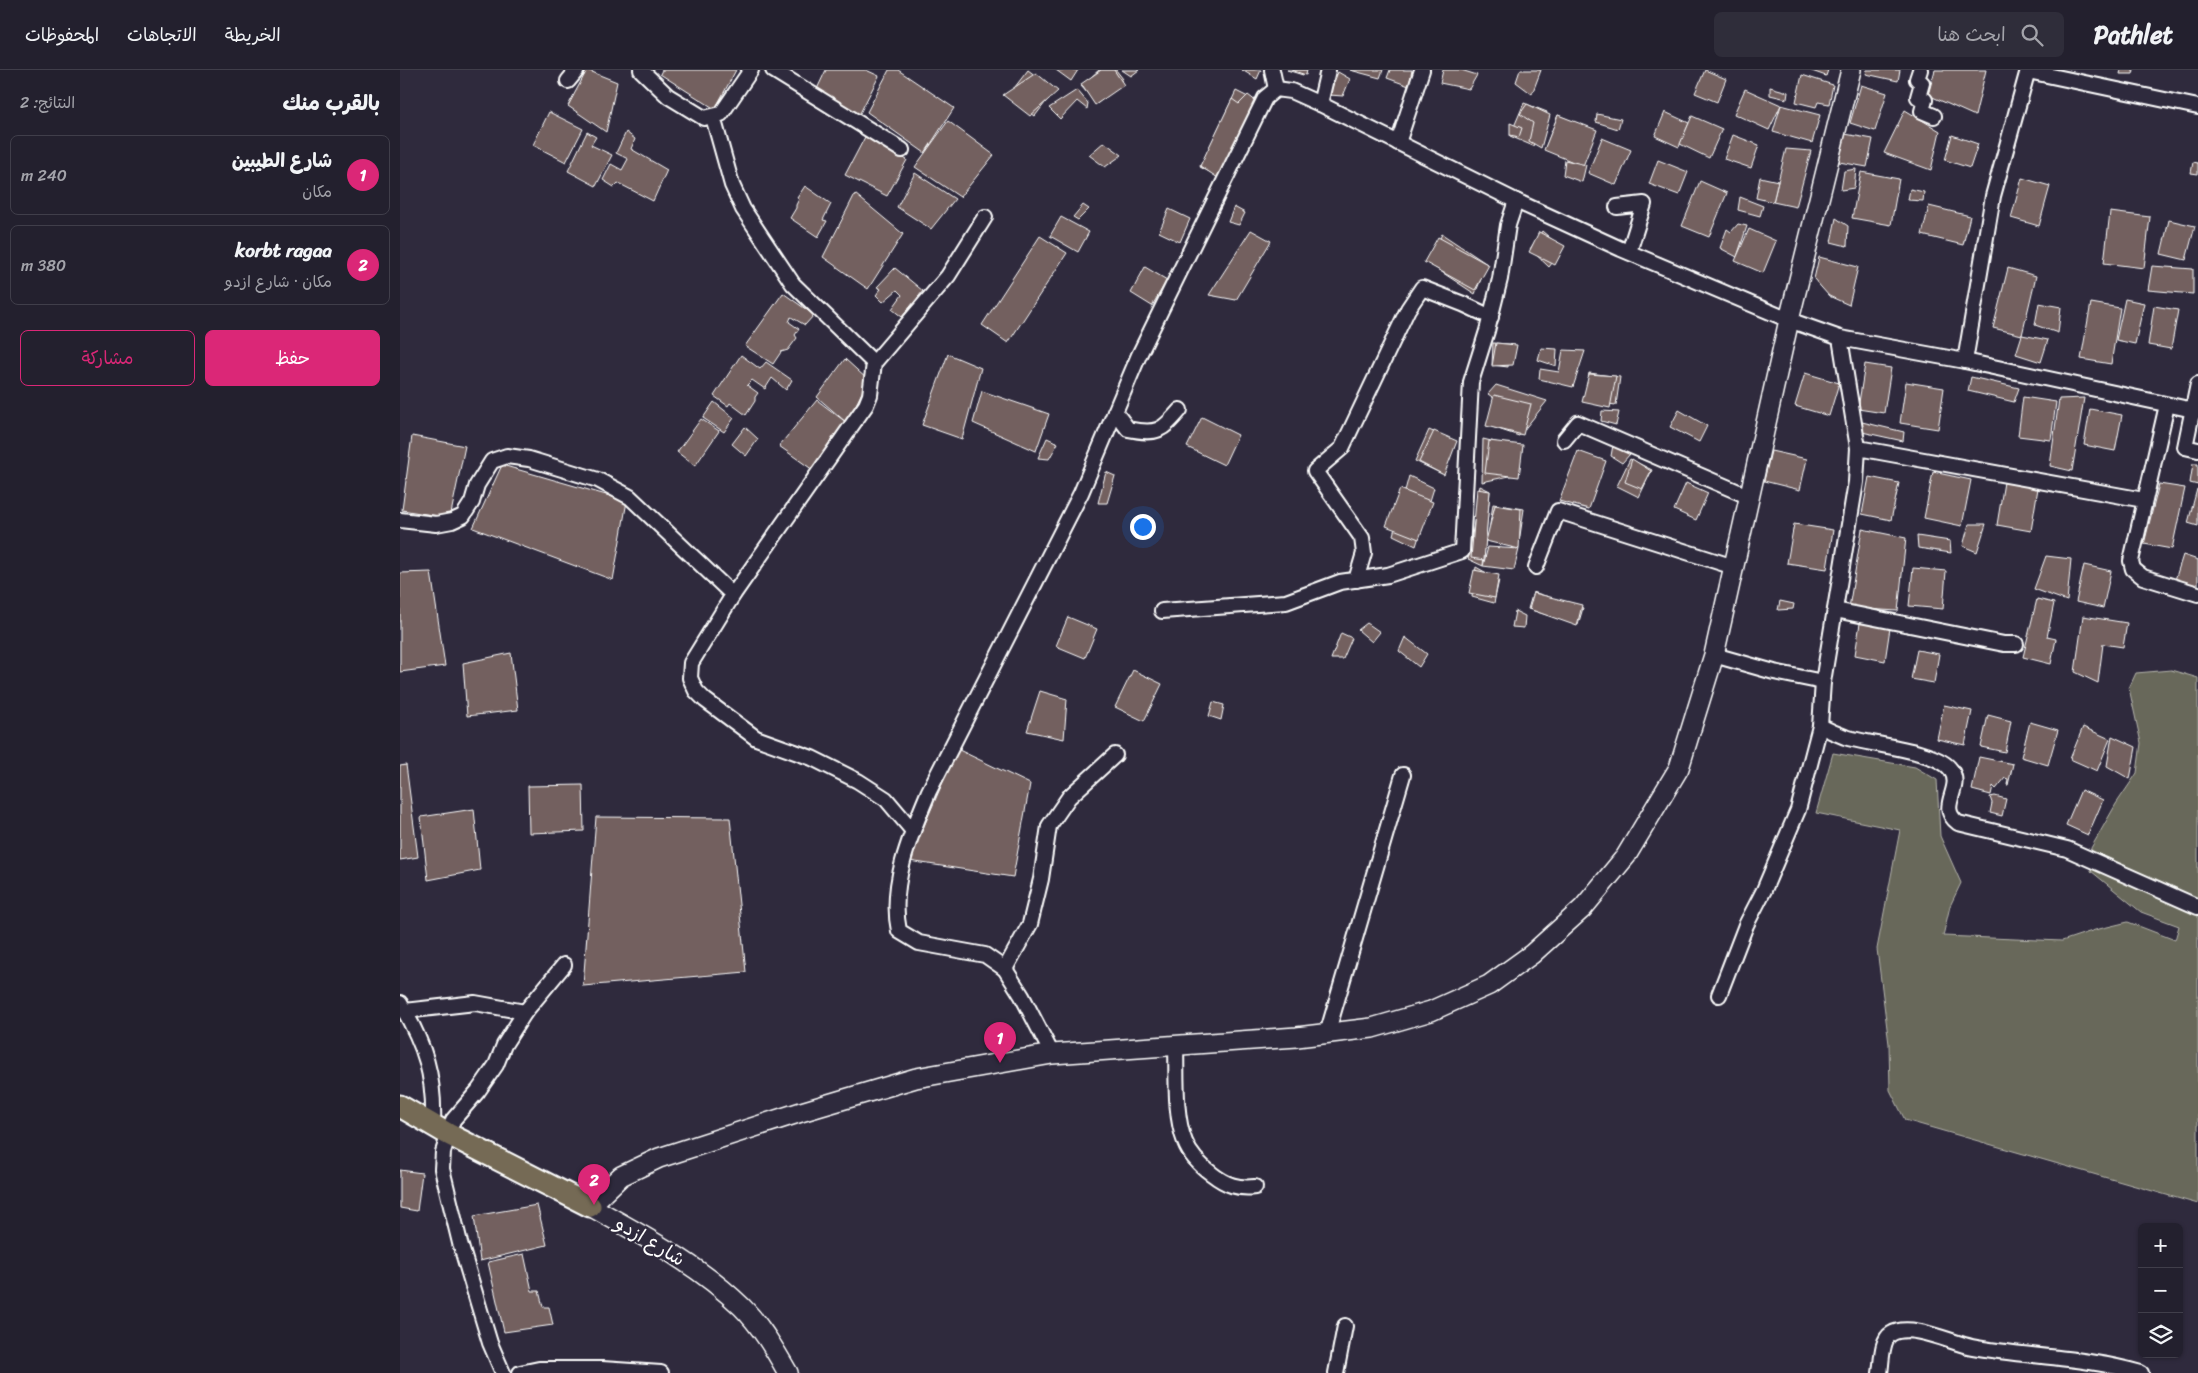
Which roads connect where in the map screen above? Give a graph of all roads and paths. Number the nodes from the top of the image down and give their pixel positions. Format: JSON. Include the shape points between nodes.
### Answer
{"nodes":[{"id":1,"x":641,"y":70,"type":"edge"},
{"id":2,"x":751,"y":70,"type":"edge"},
{"id":3,"x":773,"y":70,"type":"edge"},
{"id":4,"x":1272,"y":70,"type":"edge"},
{"id":5,"x":1328,"y":70,"type":"edge"},
{"id":6,"x":1422,"y":70,"type":"edge"},
{"id":7,"x":1851,"y":70,"type":"edge"},
{"id":8,"x":1920,"y":70,"type":"edge"},
{"id":9,"x":2028,"y":70,"type":"edge"},
{"id":10,"x":1276,"y":89,"type":"junction"},
{"id":11,"x":2197,"y":103,"type":"edge"},
{"id":12,"x":1320,"y":104,"type":"junction"},
{"id":13,"x":1934,"y":116,"type":"dead end"},
{"id":14,"x":713,"y":118,"type":"junction"},
{"id":15,"x":1398,"y":143,"type":"junction"},
{"id":16,"x":902,"y":150,"type":"dead end"},
{"id":17,"x":1516,"y":201,"type":"junction"},
{"id":18,"x":1618,"y":207,"type":"dead end"},
{"id":19,"x":985,"y":217,"type":"dead end"},
{"id":20,"x":1629,"y":252,"type":"junction"},
{"id":21,"x":1491,"y":317,"type":"junction"},
{"id":22,"x":1789,"y":320,"type":"junction"},
{"id":23,"x":1840,"y":338,"type":"junction"},
{"id":24,"x":1965,"y":361,"type":"junction"},
{"id":25,"x":874,"y":363,"type":"junction"},
{"id":26,"x":2198,"y":384,"type":"edge"},
{"id":27,"x":2167,"y":405,"type":"junction"},
{"id":28,"x":1180,"y":410,"type":"dead end"},
{"id":29,"x":2195,"y":410,"type":"edge"},
{"id":30,"x":1115,"y":412,"type":"junction"},
{"id":31,"x":1564,"y":440,"type":"dead end"},
{"id":32,"x":1858,"y":448,"type":"junction"},
{"id":33,"x":2198,"y":450,"type":"edge"},
{"id":34,"x":1750,"y":497,"type":"junction"},
{"id":35,"x":2144,"y":500,"type":"junction"},
{"id":36,"x":400,"y":520,"type":"edge"},
{"id":37,"x":1536,"y":567,"type":"dead end"},
{"id":38,"x":1734,"y":567,"type":"junction"},
{"id":39,"x":1356,"y":580,"type":"junction"},
{"id":40,"x":2198,"y":594,"type":"edge"},
{"id":41,"x":733,"y":595,"type":"junction"},
{"id":42,"x":1836,"y":610,"type":"junction"},
{"id":43,"x":1162,"y":611,"type":"dead end"},
{"id":44,"x":2016,"y":644,"type":"dead end"},
{"id":45,"x":1714,"y":655,"type":"junction"},
{"id":46,"x":1824,"y":682,"type":"junction"},
{"id":47,"x":1820,"y":726,"type":"junction"},
{"id":48,"x":1115,"y":755,"type":"dead end"},
{"id":49,"x":1402,"y":776,"type":"dead end"},
{"id":50,"x":913,"y":831,"type":"junction"},
{"id":51,"x":2198,"y":907,"type":"edge"},
{"id":52,"x":564,"y":965,"type":"dead end"},
{"id":53,"x":1005,"y":969,"type":"junction"},
{"id":54,"x":1719,"y":995,"type":"dead end"},
{"id":55,"x":402,"y":1007,"type":"edge"},
{"id":56,"x":525,"y":1012,"type":"junction"},
{"id":57,"x":1327,"y":1034,"type":"junction"},
{"id":58,"x":1176,"y":1045,"type":"junction"},
{"id":59,"x":1052,"y":1054,"type":"junction"},
{"id":60,"x":400,"y":1106,"type":"edge"},
{"id":61,"x":440,"y":1130,"type":"junction"},
{"id":62,"x":1255,"y":1187,"type":"dead end"},
{"id":63,"x":590,"y":1206,"type":"junction"},
{"id":64,"x":1345,"y":1326,"type":"dead end"},
{"id":65,"x":503,"y":1373,"type":"edge"},
{"id":66,"x":520,"y":1373,"type":"edge"},
{"id":67,"x":662,"y":1373,"type":"edge"},
{"id":68,"x":788,"y":1373,"type":"edge"},
{"id":69,"x":1336,"y":1373,"type":"edge"},
{"id":70,"x":1880,"y":1373,"type":"edge"},
{"id":71,"x":2141,"y":1373,"type":"edge"}],
"edges":[{"from":1,"to":14,"type":"street","via":[[668,96],[704,118]]},
{"from":2,"to":14,"type":"street","via":[[721,114]]},
{"from":3,"to":16,"type":"street"},
{"from":4,"to":10,"type":"street"},
{"from":5,"to":12,"type":"street"},
{"from":6,"to":15,"type":"street"},
{"from":7,"to":22,"type":"main road"},
{"from":8,"to":13,"type":"street","via":[[1916,79],[1922,83],[1918,97],[1925,100],[1922,111]]},
{"from":9,"to":11,"type":"street"},
{"from":9,"to":24,"type":"street","via":[[1993,196]]},
{"from":10,"to":12,"type":"street","via":[[1290,91]]},
{"from":10,"to":30,"type":"street","via":[[1264,98],[1139,355]]},
{"from":12,"to":15,"type":"street"},
{"from":14,"to":25,"type":"street","via":[[732,185],[743,209],[793,284]]},
{"from":15,"to":17,"type":"street"},
{"from":17,"to":20,"type":"street"},
{"from":17,"to":21,"type":"street","via":[[1508,224]]},
{"from":18,"to":20,"type":"street","via":[[1644,204]]},
{"from":19,"to":25,"type":"street","via":[[948,276]]},
{"from":20,"to":22,"type":"street"},
{"from":21,"to":39,"type":"street","via":[[1471,382],[1462,551],[1388,575]]},
{"from":21,"to":39,"type":"street","via":[[1422,288],[1404,318],[1342,448],[1315,471],[1362,538],[1364,553]]},
{"from":22,"to":23,"type":"street"},
{"from":22,"to":34,"type":"main road"},
{"from":23,"to":24,"type":"street"},
{"from":23,"to":32,"type":"street"},
{"from":24,"to":27,"type":"street"},
{"from":25,"to":41,"type":"street","via":[[866,405]]},
{"from":26,"to":29,"type":"street"},
{"from":27,"to":29,"type":"street"},
{"from":27,"to":35,"type":"street"},
{"from":28,"to":30,"type":"street","via":[[1166,428],[1145,432],[1128,429]]},
{"from":29,"to":33,"type":"street","via":[[2185,447]]},
{"from":30,"to":50,"type":"street","via":[[1081,494],[929,791]]},
{"from":31,"to":34,"type":"street","via":[[1578,423]]},
{"from":32,"to":35,"type":"street"},
{"from":32,"to":42,"type":"street","via":[[1856,482]]},
{"from":34,"to":38,"type":"main road"},
{"from":35,"to":40,"type":"street","via":[[2131,561],[2133,569],[2143,577]]},
{"from":36,"to":41,"type":"street","via":[[436,524],[463,516],[492,461],[507,456],[529,459],[598,480],[630,496]]},
{"from":37,"to":38,"type":"street","via":[[1558,511]]},
{"from":38,"to":45,"type":"main road"},
{"from":39,"to":43,"type":"street","via":[[1340,582],[1286,602]]},
{"from":41,"to":50,"type":"street","via":[[691,663],[690,678],[696,691],[756,738],[812,758],[886,799]]},
{"from":42,"to":44,"type":"street"},
{"from":42,"to":46,"type":"street"},
{"from":45,"to":46,"type":"street"},
{"from":45,"to":57,"type":"main road","via":[[1679,768],[1626,856],[1583,908],[1532,954],[1489,986],[1431,1011],[1372,1028]]},
{"from":46,"to":47,"type":"street"},
{"from":47,"to":51,"type":"street","via":[[1845,737],[1944,762],[1955,782],[1948,808],[1951,818],[1958,823],[2068,849]]},
{"from":47,"to":54,"type":"street","via":[[1798,810],[1746,925]]},
{"from":48,"to":53,"type":"street","via":[[1070,797],[1050,826],[1030,924]]},
{"from":49,"to":57,"type":"street"},
{"from":50,"to":53,"type":"street","via":[[902,868],[897,902],[899,931],[919,943],[985,954]]},
{"from":52,"to":56,"type":"street"},
{"from":53,"to":59,"type":"street"},
{"from":55,"to":56,"type":"street","via":[[475,1003]]},
{"from":55,"to":61,"type":"street","via":[[420,1042],[431,1074]]},
{"from":56,"to":61,"type":"street","via":[[478,1091]]},
{"from":57,"to":58,"type":"main road"},
{"from":58,"to":59,"type":"main road"},
{"from":58,"to":62,"type":"street","via":[[1179,1120],[1185,1142],[1195,1159],[1223,1183],[1241,1188]]},
{"from":59,"to":63,"type":"main road","via":[[916,1078],[659,1158],[621,1176]]},
{"from":60,"to":61,"type":"main road","name":"شارع ازدو"},
{"from":61,"to":63,"type":"main road","name":"شارع ازدو"},
{"from":61,"to":65,"type":"street","via":[[442,1169],[460,1243],[490,1343]]},
{"from":63,"to":68,"type":"main road","name":"شارع ازدو","via":[[674,1254],[714,1282],[743,1309],[771,1344]]},
{"from":64,"to":69,"type":"street"},
{"from":66,"to":67,"type":"street","via":[[538,1369],[602,1369]]},
{"from":70,"to":71,"type":"street","via":[[1885,1342],[1890,1334],[1901,1330],[1922,1332],[1971,1346]]}]}
